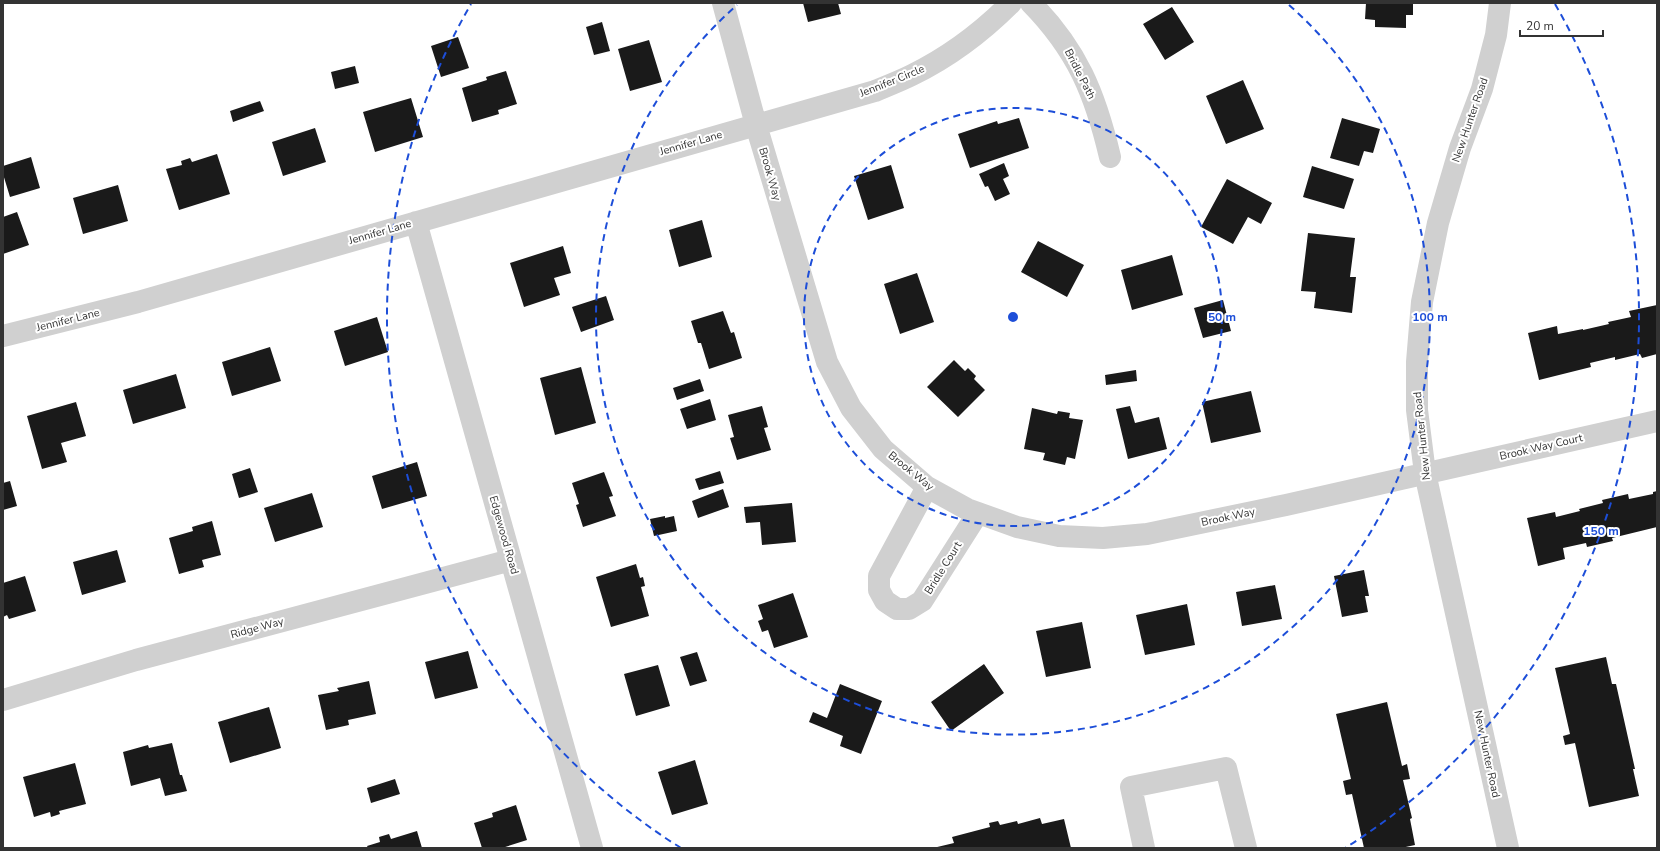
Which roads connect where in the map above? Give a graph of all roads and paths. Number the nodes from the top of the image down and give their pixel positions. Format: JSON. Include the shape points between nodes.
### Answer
{"nodes":[{"id":1,"x":723,"y":3,"type":"edge"},
{"id":2,"x":1012,"y":3,"type":"edge"},
{"id":3,"x":1031,"y":3,"type":"edge"},
{"id":4,"x":1500,"y":3,"type":"edge"},
{"id":5,"x":756,"y":125,"type":"junction"},
{"id":6,"x":1110,"y":157,"type":"dead end"},
{"id":7,"x":416,"y":222,"type":"junction"},
{"id":8,"x":3,"y":336,"type":"edge"},
{"id":9,"x":1657,"y":421,"type":"edge"},
{"id":10,"x":1425,"y":473,"type":"junction"},
{"id":11,"x":927,"y":486,"type":"junction"},
{"id":12,"x":978,"y":513,"type":"junction"},
{"id":13,"x":511,"y":560,"type":"junction"},
{"id":14,"x":3,"y":700,"type":"edge"},
{"id":15,"x":592,"y":848,"type":"edge"},
{"id":16,"x":1144,"y":848,"type":"edge"},
{"id":17,"x":1246,"y":848,"type":"edge"},
{"id":18,"x":1508,"y":848,"type":"edge"}],
"edges":[{"from":1,"to":5,"type":"street","name":"Brook Way"},
{"from":2,"to":5,"type":"street","name":"Jennifer Circle","via":[[992,22],[945,57],[911,76],[875,90]]},
{"from":3,"to":6,"type":"street","name":"Bridle Path","via":[[1050,24],[1074,58],[1093,96]]},
{"from":4,"to":10,"type":"street","name":"New Hunter Road","via":[[1496,35],[1482,89],[1460,148],[1438,224],[1422,302],[1417,362],[1417,410]]},
{"from":5,"to":7,"type":"street","name":"Jennifer Lane"},
{"from":5,"to":11,"type":"street","name":"Brook Way","via":[[827,362],[851,408],[883,449]]},
{"from":7,"to":8,"type":"street","name":"Jennifer Lane","via":[[138,302]]},
{"from":7,"to":13,"type":"street","name":"Edgewood Road"},
{"from":9,"to":10,"type":"street","name":"Brook Way Court"},
{"from":10,"to":12,"type":"street","name":"Brook Way","via":[[1147,534],[1103,538],[1052,535],[1017,527]]},
{"from":10,"to":18,"type":"street","name":"New Hunter Road"},
{"from":11,"to":12,"type":"street","name":"Brook Way"},
{"from":11,"to":12,"type":"street","name":"Bridle Court","via":[[879,576],[879,590],[885,601],[897,609],[909,609],[922,601]]},
{"from":13,"to":14,"type":"street","name":"Ridge Way","via":[[136,660]]},
{"from":13,"to":15,"type":"street","name":"Edgewood Road"},
{"from":16,"to":17,"type":"street","via":[[1130,787],[1226,768]]}]}
